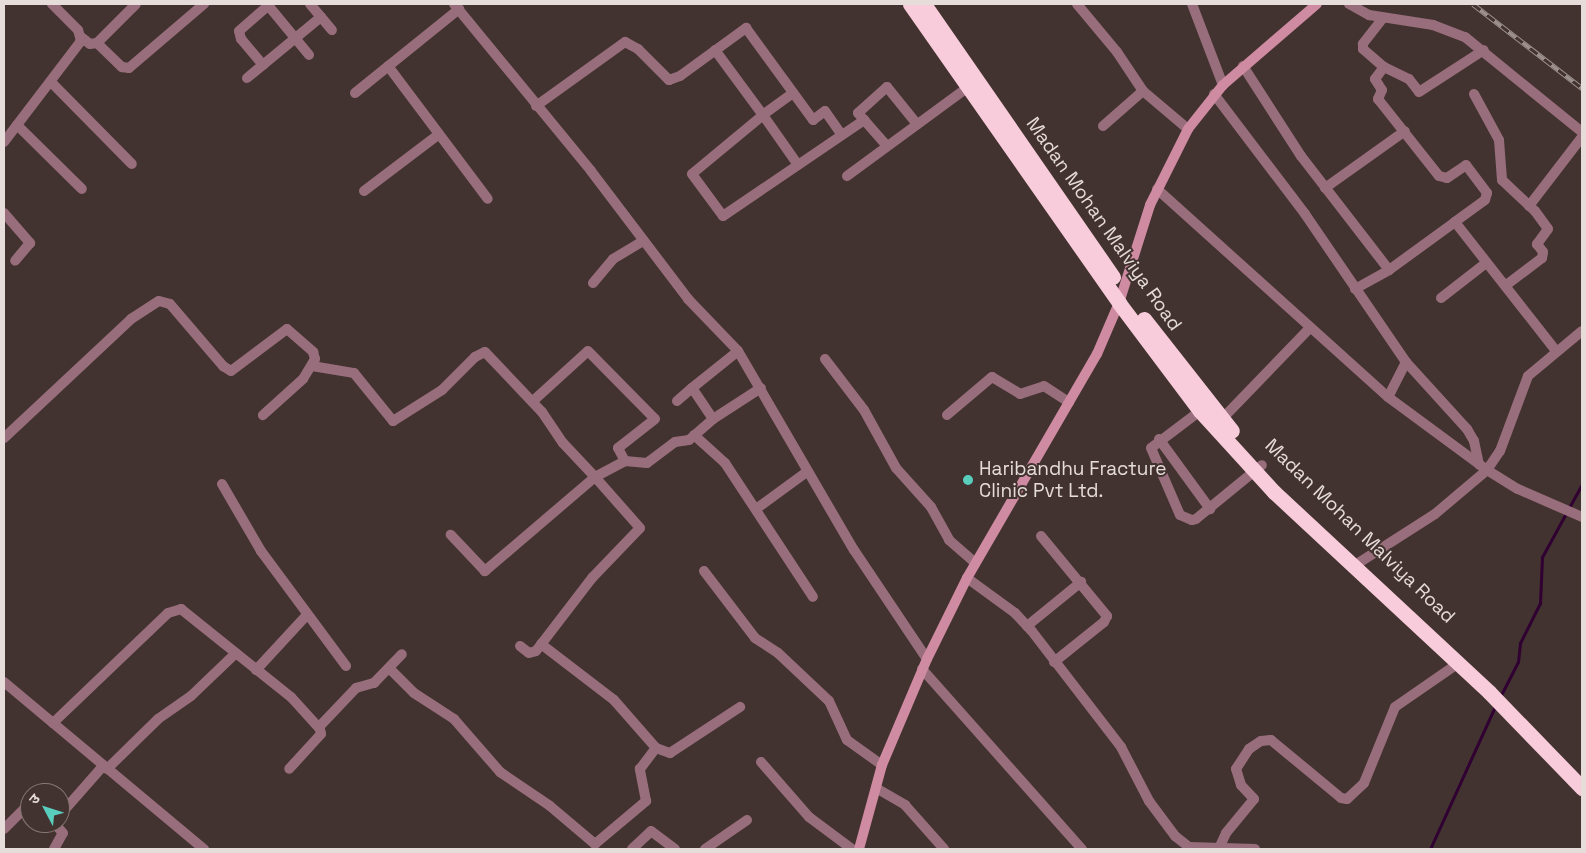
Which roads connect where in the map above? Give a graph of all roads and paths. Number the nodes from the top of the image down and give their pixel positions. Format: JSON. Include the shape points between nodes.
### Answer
{"nodes":[{"id":1,"x":52,"y":4,"type":"edge"},
{"id":2,"x":136,"y":4,"type":"edge"},
{"id":3,"x":204,"y":4,"type":"edge"},
{"id":4,"x":310,"y":4,"type":"edge"},
{"id":5,"x":910,"y":4,"type":"edge"},
{"id":6,"x":924,"y":4,"type":"edge"},
{"id":7,"x":1077,"y":4,"type":"edge"},
{"id":8,"x":1317,"y":4,"type":"edge"},
{"id":9,"x":1349,"y":4,"type":"edge"},
{"id":10,"x":268,"y":5,"type":"edge"},
{"id":11,"x":456,"y":6,"type":"edge"},
{"id":12,"x":1196,"y":6,"type":"edge"},
{"id":13,"x":321,"y":17,"type":"junction"},
{"id":14,"x":1384,"y":18,"type":"junction"},
{"id":15,"x":332,"y":30,"type":"dead end"},
{"id":16,"x":81,"y":37,"type":"junction"},
{"id":17,"x":294,"y":37,"type":"junction"},
{"id":18,"x":97,"y":43,"type":"junction"},
{"id":19,"x":715,"y":50,"type":"junction"},
{"id":20,"x":1484,"y":50,"type":"junction"},
{"id":21,"x":309,"y":55,"type":"dead end"},
{"id":22,"x":263,"y":65,"type":"junction"},
{"id":23,"x":388,"y":66,"type":"junction"},
{"id":24,"x":1243,"y":66,"type":"junction"},
{"id":25,"x":1384,"y":67,"type":"junction"},
{"id":26,"x":247,"y":78,"type":"dead end"},
{"id":27,"x":51,"y":82,"type":"junction"},
{"id":28,"x":1223,"y":85,"type":"junction"},
{"id":29,"x":968,"y":87,"type":"junction"},
{"id":30,"x":1143,"y":91,"type":"junction"},
{"id":31,"x":355,"y":92,"type":"dead end"},
{"id":32,"x":793,"y":93,"type":"junction"},
{"id":33,"x":1214,"y":94,"type":"junction"},
{"id":34,"x":1474,"y":94,"type":"dead end"},
{"id":35,"x":536,"y":106,"type":"junction"},
{"id":36,"x":763,"y":115,"type":"junction"},
{"id":37,"x":864,"y":120,"type":"junction"},
{"id":38,"x":917,"y":124,"type":"junction"},
{"id":39,"x":17,"y":126,"type":"junction"},
{"id":40,"x":1103,"y":126,"type":"dead end"},
{"id":41,"x":1188,"y":129,"type":"junction"},
{"id":42,"x":1405,"y":131,"type":"junction"},
{"id":43,"x":1582,"y":132,"type":"edge"},
{"id":44,"x":439,"y":134,"type":"junction"},
{"id":45,"x":842,"y":135,"type":"junction"},
{"id":46,"x":1582,"y":137,"type":"edge"},
{"id":47,"x":4,"y":142,"type":"edge"},
{"id":48,"x":887,"y":146,"type":"junction"},
{"id":49,"x":132,"y":164,"type":"dead end"},
{"id":50,"x":798,"y":165,"type":"junction"},
{"id":51,"x":847,"y":176,"type":"dead end"},
{"id":52,"x":1325,"y":188,"type":"junction"},
{"id":53,"x":82,"y":189,"type":"dead end"},
{"id":54,"x":1157,"y":190,"type":"junction"},
{"id":55,"x":364,"y":191,"type":"dead end"},
{"id":56,"x":488,"y":198,"type":"dead end"},
{"id":57,"x":1529,"y":206,"type":"junction"},
{"id":58,"x":4,"y":213,"type":"edge"},
{"id":59,"x":1454,"y":222,"type":"junction"},
{"id":60,"x":643,"y":241,"type":"junction"},
{"id":61,"x":15,"y":261,"type":"dead end"},
{"id":62,"x":1486,"y":263,"type":"junction"},
{"id":63,"x":1389,"y":270,"type":"junction"},
{"id":64,"x":593,"y":283,"type":"dead end"},
{"id":65,"x":1504,"y":286,"type":"junction"},
{"id":66,"x":1356,"y":289,"type":"junction"},
{"id":67,"x":1120,"y":297,"type":"junction"},
{"id":68,"x":1441,"y":298,"type":"dead end"},
{"id":69,"x":1309,"y":329,"type":"junction"},
{"id":70,"x":1582,"y":331,"type":"edge"},
{"id":71,"x":738,"y":351,"type":"junction"},
{"id":72,"x":1556,"y":352,"type":"junction"},
{"id":73,"x":825,"y":359,"type":"dead end"},
{"id":74,"x":1406,"y":362,"type":"junction"},
{"id":75,"x":312,"y":366,"type":"junction"},
{"id":76,"x":692,"y":388,"type":"junction"},
{"id":77,"x":761,"y":388,"type":"junction"},
{"id":78,"x":1388,"y":397,"type":"junction"},
{"id":79,"x":533,"y":401,"type":"junction"},
{"id":80,"x":676,"y":401,"type":"dead end"},
{"id":81,"x":1069,"y":402,"type":"junction"},
{"id":82,"x":1200,"y":411,"type":"junction"},
{"id":83,"x":947,"y":415,"type":"dead end"},
{"id":84,"x":263,"y":416,"type":"dead end"},
{"id":85,"x":713,"y":418,"type":"junction"},
{"id":86,"x":1222,"y":419,"type":"junction"},
{"id":87,"x":694,"y":434,"type":"junction"},
{"id":88,"x":4,"y":438,"type":"edge"},
{"id":89,"x":1159,"y":439,"type":"junction"},
{"id":90,"x":625,"y":461,"type":"junction"},
{"id":91,"x":1483,"y":467,"type":"junction"},
{"id":92,"x":1259,"y":468,"type":"junction"},
{"id":93,"x":808,"y":471,"type":"junction"},
{"id":94,"x":595,"y":477,"type":"junction"},
{"id":95,"x":222,"y":484,"type":"dead end"},
{"id":96,"x":756,"y":509,"type":"junction"},
{"id":97,"x":1210,"y":509,"type":"junction"},
{"id":98,"x":1578,"y":515,"type":"edge"},
{"id":99,"x":451,"y":535,"type":"dead end"},
{"id":100,"x":1042,"y":536,"type":"dead end"},
{"id":101,"x":1360,"y":562,"type":"junction"},
{"id":102,"x":975,"y":563,"type":"junction"},
{"id":103,"x":704,"y":571,"type":"dead end"},
{"id":104,"x":967,"y":578,"type":"junction"},
{"id":105,"x":1081,"y":582,"type":"junction"},
{"id":106,"x":813,"y":597,"type":"dead end"},
{"id":107,"x":307,"y":615,"type":"junction"},
{"id":108,"x":1027,"y":626,"type":"junction"},
{"id":109,"x":541,"y":644,"type":"junction"},
{"id":110,"x":520,"y":646,"type":"dead end"},
{"id":111,"x":236,"y":654,"type":"junction"},
{"id":112,"x":402,"y":654,"type":"dead end"},
{"id":113,"x":926,"y":659,"type":"junction"},
{"id":114,"x":1054,"y":662,"type":"junction"},
{"id":115,"x":1457,"y":664,"type":"junction"},
{"id":116,"x":346,"y":666,"type":"dead end"},
{"id":117,"x":389,"y":668,"type":"junction"},
{"id":118,"x":922,"y":669,"type":"junction"},
{"id":119,"x":256,"y":670,"type":"junction"},
{"id":120,"x":4,"y":682,"type":"edge"},
{"id":121,"x":1491,"y":690,"type":"junction"},
{"id":122,"x":740,"y":707,"type":"dead end"},
{"id":123,"x":1516,"y":714,"type":"junction"},
{"id":124,"x":52,"y":723,"type":"junction"},
{"id":125,"x":319,"y":727,"type":"junction"},
{"id":126,"x":656,"y":748,"type":"junction"},
{"id":127,"x":761,"y":762,"type":"dead end"},
{"id":128,"x":882,"y":765,"type":"junction"},
{"id":129,"x":105,"y":768,"type":"junction"},
{"id":130,"x":289,"y":769,"type":"dead end"},
{"id":131,"x":1582,"y":776,"type":"edge"},
{"id":132,"x":876,"y":788,"type":"junction"},
{"id":133,"x":1582,"y":788,"type":"edge"},
{"id":134,"x":70,"y":805,"type":"edge"},
{"id":135,"x":20,"y":813,"type":"edge"},
{"id":136,"x":747,"y":820,"type":"dead end"},
{"id":137,"x":4,"y":829,"type":"edge"},
{"id":138,"x":62,"y":833,"type":"edge"},
{"id":139,"x":1220,"y":846,"type":"junction"},
{"id":140,"x":54,"y":849,"type":"edge"},
{"id":141,"x":204,"y":849,"type":"edge"},
{"id":142,"x":632,"y":849,"type":"edge"},
{"id":143,"x":675,"y":849,"type":"edge"},
{"id":144,"x":705,"y":849,"type":"edge"},
{"id":145,"x":852,"y":849,"type":"edge"},
{"id":146,"x":859,"y":849,"type":"edge"},
{"id":147,"x":944,"y":849,"type":"edge"},
{"id":148,"x":1082,"y":849,"type":"edge"},
{"id":149,"x":1255,"y":849,"type":"edge"}],
"edges":[{"from":1,"to":16,"type":"street"},
{"from":2,"to":18,"type":"street"},
{"from":3,"to":18,"type":"street","via":[[129,68],[122,67]]},
{"from":4,"to":13,"type":"street"},
{"from":5,"to":29,"type":"highway"},
{"from":6,"to":67,"type":"highway","name":"Madan Mohan Malviya Road"},
{"from":7,"to":30,"type":"street","via":[[1117,52]]},
{"from":8,"to":24,"type":"street"},
{"from":9,"to":14,"type":"street","via":[[1369,15]]},
{"from":10,"to":17,"type":"street"},
{"from":10,"to":22,"type":"street","via":[[239,31],[241,39]]},
{"from":11,"to":23,"type":"street"},
{"from":11,"to":35,"type":"street"},
{"from":12,"to":28,"type":"street"},
{"from":13,"to":15,"type":"street"},
{"from":13,"to":17,"type":"street"},
{"from":14,"to":20,"type":"street","via":[[1448,29]]},
{"from":14,"to":25,"type":"street","via":[[1362,46]]},
{"from":16,"to":18,"type":"street","via":[[90,44]]},
{"from":16,"to":27,"type":"street","via":[[78,48]]},
{"from":17,"to":21,"type":"street"},
{"from":17,"to":22,"type":"street"},
{"from":19,"to":32,"type":"street","via":[[746,28]]},
{"from":19,"to":35,"type":"street","via":[[680,76],[669,80],[638,48],[625,42]]},
{"from":19,"to":36,"type":"street"},
{"from":20,"to":25,"type":"street","via":[[1422,92],[1409,79]]},
{"from":20,"to":43,"type":"street"},
{"from":22,"to":26,"type":"street"},
{"from":23,"to":31,"type":"street"},
{"from":23,"to":44,"type":"street"},
{"from":24,"to":28,"type":"street"},
{"from":24,"to":52,"type":"street"},
{"from":25,"to":42,"type":"street","via":[[1375,79],[1382,90],[1378,99]]},
{"from":27,"to":39,"type":"street"},
{"from":27,"to":49,"type":"street"},
{"from":28,"to":33,"type":"street"},
{"from":29,"to":38,"type":"street"},
{"from":29,"to":67,"type":"highway"},
{"from":30,"to":40,"type":"street"},
{"from":30,"to":41,"type":"street"},
{"from":32,"to":36,"type":"street"},
{"from":32,"to":45,"type":"street","via":[[813,120],[825,111]]},
{"from":33,"to":41,"type":"street"},
{"from":33,"to":66,"type":"street","via":[[1305,214]]},
{"from":34,"to":57,"type":"street","via":[[1499,140],[1502,180]]},
{"from":35,"to":60,"type":"street"},
{"from":36,"to":50,"type":"street"},
{"from":36,"to":50,"type":"street","via":[[692,174],[723,216]]},
{"from":37,"to":38,"type":"street","via":[[858,113],[887,87]]},
{"from":37,"to":45,"type":"street"},
{"from":37,"to":48,"type":"street"},
{"from":38,"to":48,"type":"street"},
{"from":39,"to":47,"type":"street"},
{"from":39,"to":53,"type":"street"},
{"from":41,"to":54,"type":"street"},
{"from":42,"to":52,"type":"street"},
{"from":42,"to":59,"type":"street","via":[[1441,178],[1466,166],[1487,193],[1485,200]]},
{"from":44,"to":55,"type":"street"},
{"from":44,"to":56,"type":"street"},
{"from":45,"to":50,"type":"street"},
{"from":46,"to":57,"type":"street"},
{"from":48,"to":51,"type":"street"},
{"from":52,"to":63,"type":"street"},
{"from":54,"to":67,"type":"street"},
{"from":54,"to":69,"type":"street"},
{"from":57,"to":65,"type":"street","via":[[1548,229],[1538,244],[1544,256]]},
{"from":58,"to":61,"type":"street","via":[[30,243]]},
{"from":59,"to":62,"type":"street"},
{"from":59,"to":63,"type":"street"},
{"from":60,"to":64,"type":"street","via":[[613,259]]},
{"from":60,"to":71,"type":"street","via":[[688,299]]},
{"from":62,"to":65,"type":"street"},
{"from":62,"to":68,"type":"street"},
{"from":63,"to":66,"type":"street"},
{"from":65,"to":72,"type":"street"},
{"from":66,"to":74,"type":"street"},
{"from":67,"to":81,"type":"street","via":[[1097,354]]},
{"from":67,"to":82,"type":"highway","name":"Madan Mohan Malviya Road"},
{"from":67,"to":86,"type":"highway","name":"Madan Mohan Malviya Road"},
{"from":69,"to":78,"type":"street"},
{"from":69,"to":86,"type":"street"},
{"from":70,"to":72,"type":"street"},
{"from":71,"to":76,"type":"street"},
{"from":71,"to":77,"type":"street"},
{"from":72,"to":91,"type":"street","via":[[1522,384],[1500,451]]},
{"from":73,"to":102,"type":"street","via":[[864,410],[896,468],[931,507],[949,540]]},
{"from":74,"to":78,"type":"street"},
{"from":74,"to":91,"type":"street","via":[[1467,429]]},
{"from":75,"to":79,"type":"street","via":[[354,373],[393,421],[442,390],[481,353],[490,356]]},
{"from":75,"to":84,"type":"street","via":[[297,386]]},
{"from":75,"to":88,"type":"street","via":[[313,352],[287,329],[236,370],[226,369],[170,304],[159,301],[132,319]]},
{"from":76,"to":80,"type":"street"},
{"from":76,"to":85,"type":"street"},
{"from":77,"to":85,"type":"street"},
{"from":77,"to":93,"type":"street"},
{"from":78,"to":91,"type":"street"},
{"from":79,"to":90,"type":"street","via":[[588,351],[655,419],[618,448]]},
{"from":79,"to":94,"type":"street","via":[[563,443]]},
{"from":81,"to":83,"type":"street","via":[[1044,386],[1020,394],[992,377]]},
{"from":81,"to":102,"type":"street"},
{"from":82,"to":89,"type":"street"},
{"from":82,"to":92,"type":"highway","name":"Madan Mohan Malviya Road"},
{"from":85,"to":87,"type":"street"},
{"from":86,"to":92,"type":"highway","name":"Madan Mohan Malviya Road"},
{"from":87,"to":90,"type":"street","via":[[689,440],[675,442],[647,463]]},
{"from":87,"to":96,"type":"street","via":[[725,463]]},
{"from":89,"to":97,"type":"street"},
{"from":89,"to":97,"type":"street","via":[[1152,452],[1180,515],[1192,520]]},
{"from":90,"to":94,"type":"street"},
{"from":91,"to":98,"type":"street","via":[[1518,489]]},
{"from":91,"to":101,"type":"street","via":[[1435,514]]},
{"from":92,"to":97,"type":"street"},
{"from":92,"to":101,"type":"highway","name":"Madan Mohan Malviya Road"},
{"from":92,"to":115,"type":"highway","name":"Madan Mohan Malviya Road","via":[[1351,568]]},
{"from":93,"to":96,"type":"street"},
{"from":93,"to":113,"type":"street","via":[[854,550]]},
{"from":94,"to":99,"type":"street","via":[[485,571]]},
{"from":94,"to":109,"type":"street","via":[[640,528],[592,578]]},
{"from":95,"to":107,"type":"street","via":[[261,551]]},
{"from":96,"to":106,"type":"street"},
{"from":100,"to":105,"type":"street"},
{"from":101,"to":121,"type":"highway","name":"Madan Mohan Malviya Road"},
{"from":102,"to":104,"type":"street"},
{"from":103,"to":128,"type":"street","via":[[755,638],[778,653],[829,702],[847,740]]},
{"from":104,"to":108,"type":"street"},
{"from":104,"to":113,"type":"street"},
{"from":105,"to":108,"type":"street"},
{"from":105,"to":114,"type":"street","via":[[1105,612],[1106,618]]},
{"from":107,"to":116,"type":"street"},
{"from":107,"to":119,"type":"street"},
{"from":108,"to":114,"type":"street"},
{"from":109,"to":110,"type":"street","via":[[532,654]]},
{"from":109,"to":126,"type":"street","via":[[614,700]]},
{"from":111,"to":119,"type":"street"},
{"from":111,"to":124,"type":"street","via":[[190,613],[174,610]]},
{"from":111,"to":129,"type":"street"},
{"from":112,"to":117,"type":"street"},
{"from":113,"to":118,"type":"street"},
{"from":114,"to":139,"type":"street","via":[[1121,747],[1138,782],[1168,828],[1189,847]]},
{"from":115,"to":121,"type":"highway","name":"Madan Mohan Malviya Road"},
{"from":115,"to":139,"type":"street","via":[[1396,707],[1364,783],[1347,799],[1341,798],[1271,740],[1260,741],[1249,749],[1236,769],[1241,785],[1254,798],[1226,833]]},
{"from":117,"to":125,"type":"street","via":[[374,683],[356,688]]},
{"from":117,"to":126,"type":"street","via":[[414,693],[454,719],[495,768],[550,806],[595,844],[646,801],[640,769]]},
{"from":118,"to":128,"type":"street"},
{"from":118,"to":148,"type":"street"},
{"from":119,"to":125,"type":"street","via":[[290,697]]},
{"from":120,"to":124,"type":"street"},
{"from":121,"to":123,"type":"highway","name":"Madan Mohan Malviya Road"},
{"from":122,"to":126,"type":"street","via":[[670,753]]},
{"from":123,"to":131,"type":"highway","name":"Madan Mohan Malviya Road"},
{"from":123,"to":133,"type":"highway","name":"Madan Mohan Malviya Road"},
{"from":124,"to":129,"type":"street"},
{"from":125,"to":130,"type":"street","via":[[321,734]]},
{"from":127,"to":145,"type":"street","via":[[809,817]]},
{"from":128,"to":132,"type":"street"},
{"from":129,"to":134,"type":"street"},
{"from":129,"to":141,"type":"street"},
{"from":132,"to":146,"type":"street"},
{"from":132,"to":147,"type":"street","via":[[905,805]]},
{"from":135,"to":137,"type":"street"},
{"from":136,"to":144,"type":"street"},
{"from":138,"to":140,"type":"street"},
{"from":139,"to":149,"type":"street"},
{"from":142,"to":143,"type":"street","via":[[651,831]]}]}
